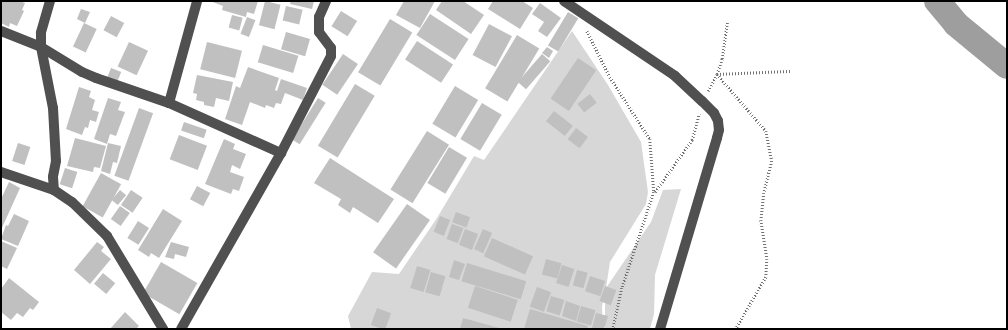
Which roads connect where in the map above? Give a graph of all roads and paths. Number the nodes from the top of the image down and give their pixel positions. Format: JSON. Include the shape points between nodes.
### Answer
{"nodes":[{"id":1,"x":50,"y":1,"type":"edge"},
{"id":2,"x":197,"y":1,"type":"edge"},
{"id":3,"x":326,"y":1,"type":"edge"},
{"id":4,"x":564,"y":1,"type":"edge"},
{"id":5,"x":574,"y":9,"type":"junction"},
{"id":6,"x":1,"y":31,"type":"edge"},
{"id":7,"x":41,"y":47,"type":"junction"},
{"id":8,"x":790,"y":70,"type":"dead end"},
{"id":9,"x":169,"y":103,"type":"junction"},
{"id":10,"x":280,"y":153,"type":"junction"},
{"id":11,"x":1,"y":172,"type":"edge"},
{"id":12,"x":54,"y":190,"type":"junction"},
{"id":13,"x":162,"y":329,"type":"edge"},
{"id":14,"x":181,"y":329,"type":"edge"},
{"id":15,"x":613,"y":329,"type":"edge"},
{"id":16,"x":660,"y":329,"type":"edge"},
{"id":17,"x":736,"y":329,"type":"edge"}],
"edges":[{"from":1,"to":7,"type":"street","via":[[41,33]]},
{"from":2,"to":9,"type":"street"},
{"from":3,"to":10,"type":"street","via":[[319,17],[318,32],[331,48],[331,56]]},
{"from":4,"to":5,"type":"street"},
{"from":5,"to":15,"type":"path","via":[[610,77],[650,139],[654,192],[622,288]]},
{"from":5,"to":16,"type":"street","via":[[675,76],[714,113],[718,121],[717,138]]},
{"from":6,"to":7,"type":"street"},
{"from":7,"to":9,"type":"street","via":[[82,72]]},
{"from":7,"to":12,"type":"street","via":[[53,108],[56,161]]},
{"from":8,"to":17,"type":"path","via":[[717,74],[766,131],[772,161],[761,220],[767,259],[766,278]]},
{"from":9,"to":10,"type":"street"},
{"from":10,"to":14,"type":"street"},
{"from":11,"to":12,"type":"street"},
{"from":12,"to":13,"type":"street","via":[[72,202],[107,236]]}]}
